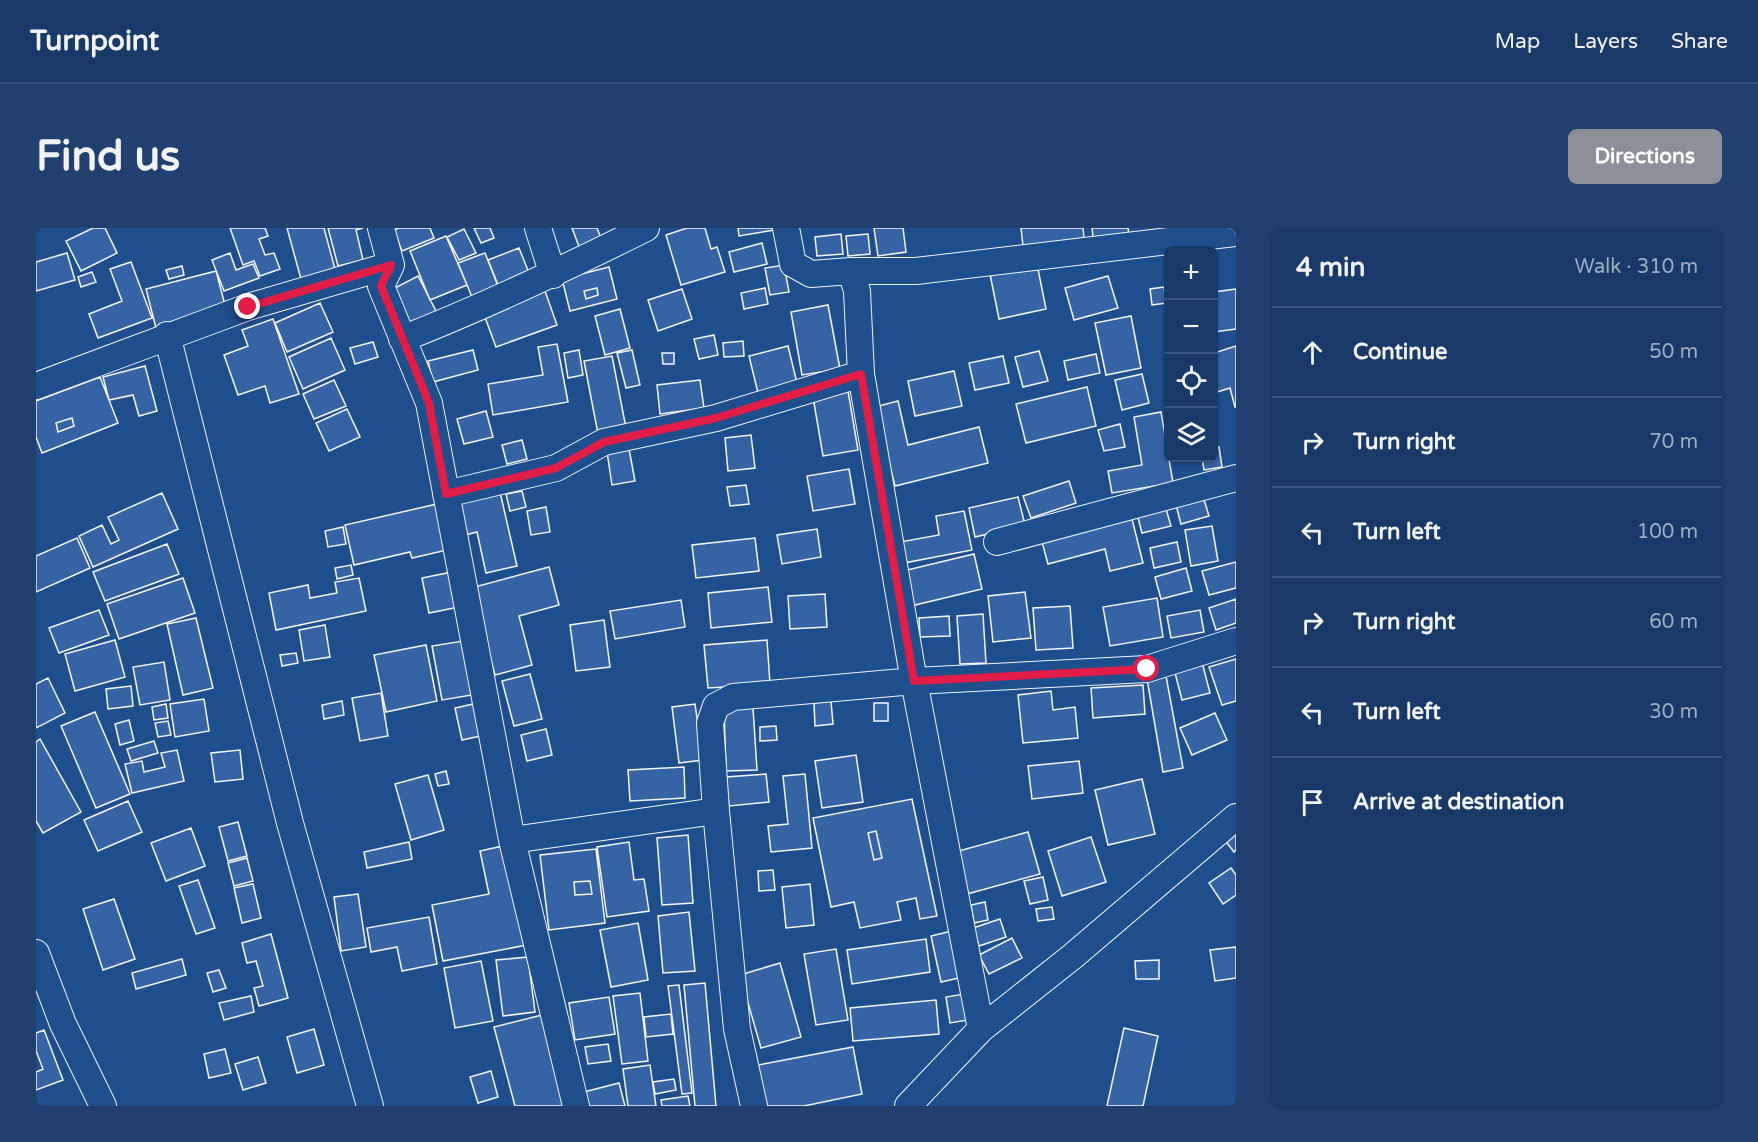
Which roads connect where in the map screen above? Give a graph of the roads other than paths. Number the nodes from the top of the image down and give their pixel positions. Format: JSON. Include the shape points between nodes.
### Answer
{"nodes":[{"id":1,"x":381,"y":228,"type":"edge"},
{"id":2,"x":538,"y":228,"type":"edge"},
{"id":3,"x":646,"y":228,"type":"edge"},
{"id":4,"x":786,"y":228,"type":"edge"},
{"id":5,"x":1236,"y":233,"type":"edge"},
{"id":6,"x":391,"y":265,"type":"junction"},
{"id":7,"x":851,"y":271,"type":"junction"},
{"id":8,"x":553,"y":275,"type":"junction"},
{"id":9,"x":167,"y":335,"type":"junction"},
{"id":10,"x":402,"y":339,"type":"junction"},
{"id":11,"x":861,"y":374,"type":"junction"},
{"id":12,"x":36,"y":386,"type":"edge"},
{"id":13,"x":1236,"y":478,"type":"edge"},
{"id":14,"x":446,"y":494,"type":"junction"},
{"id":15,"x":996,"y":542,"type":"dead end"},
{"id":16,"x":1236,"y":640,"type":"edge"},
{"id":17,"x":914,"y":681,"type":"junction"},
{"id":18,"x":716,"y":811,"type":"junction"},
{"id":19,"x":1236,"y":817,"type":"edge"},
{"id":20,"x":512,"y":840,"type":"junction"},
{"id":21,"x":36,"y":953,"type":"edge"},
{"id":22,"x":981,"y":1029,"type":"junction"},
{"id":23,"x":103,"y":1106,"type":"edge"},
{"id":24,"x":370,"y":1106,"type":"edge"},
{"id":25,"x":576,"y":1106,"type":"edge"},
{"id":26,"x":754,"y":1106,"type":"edge"},
{"id":27,"x":908,"y":1106,"type":"edge"}],
"edges":[{"from":1,"to":6,"type":"street"},
{"from":2,"to":8,"type":"street"},
{"from":3,"to":8,"type":"street"},
{"from":4,"to":7,"type":"street","via":[[794,264],[811,274]]},
{"from":5,"to":7,"type":"street","via":[[916,271]]},
{"from":6,"to":9,"type":"street"},
{"from":6,"to":10,"type":"street","via":[[381,286]]},
{"from":7,"to":11,"type":"street","via":[[857,291]]},
{"from":8,"to":10,"type":"street"},
{"from":9,"to":12,"type":"street"},
{"from":9,"to":24,"type":"street","via":[[290,823]]},
{"from":10,"to":14,"type":"street","via":[[429,403]]},
{"from":11,"to":14,"type":"street","via":[[716,418],[604,442],[556,468]]},
{"from":11,"to":17,"type":"street"},
{"from":13,"to":15,"type":"street"},
{"from":14,"to":20,"type":"street"},
{"from":16,"to":17,"type":"street","via":[[1147,669]]},
{"from":17,"to":18,"type":"street","via":[[733,697],[716,706],[710,723]]},
{"from":17,"to":22,"type":"street"},
{"from":18,"to":20,"type":"street"},
{"from":18,"to":26,"type":"street","via":[[737,1029]]},
{"from":19,"to":22,"type":"street"},
{"from":20,"to":25,"type":"street"},
{"from":21,"to":23,"type":"street","via":[[63,1024]]},
{"from":22,"to":27,"type":"street"}]}
